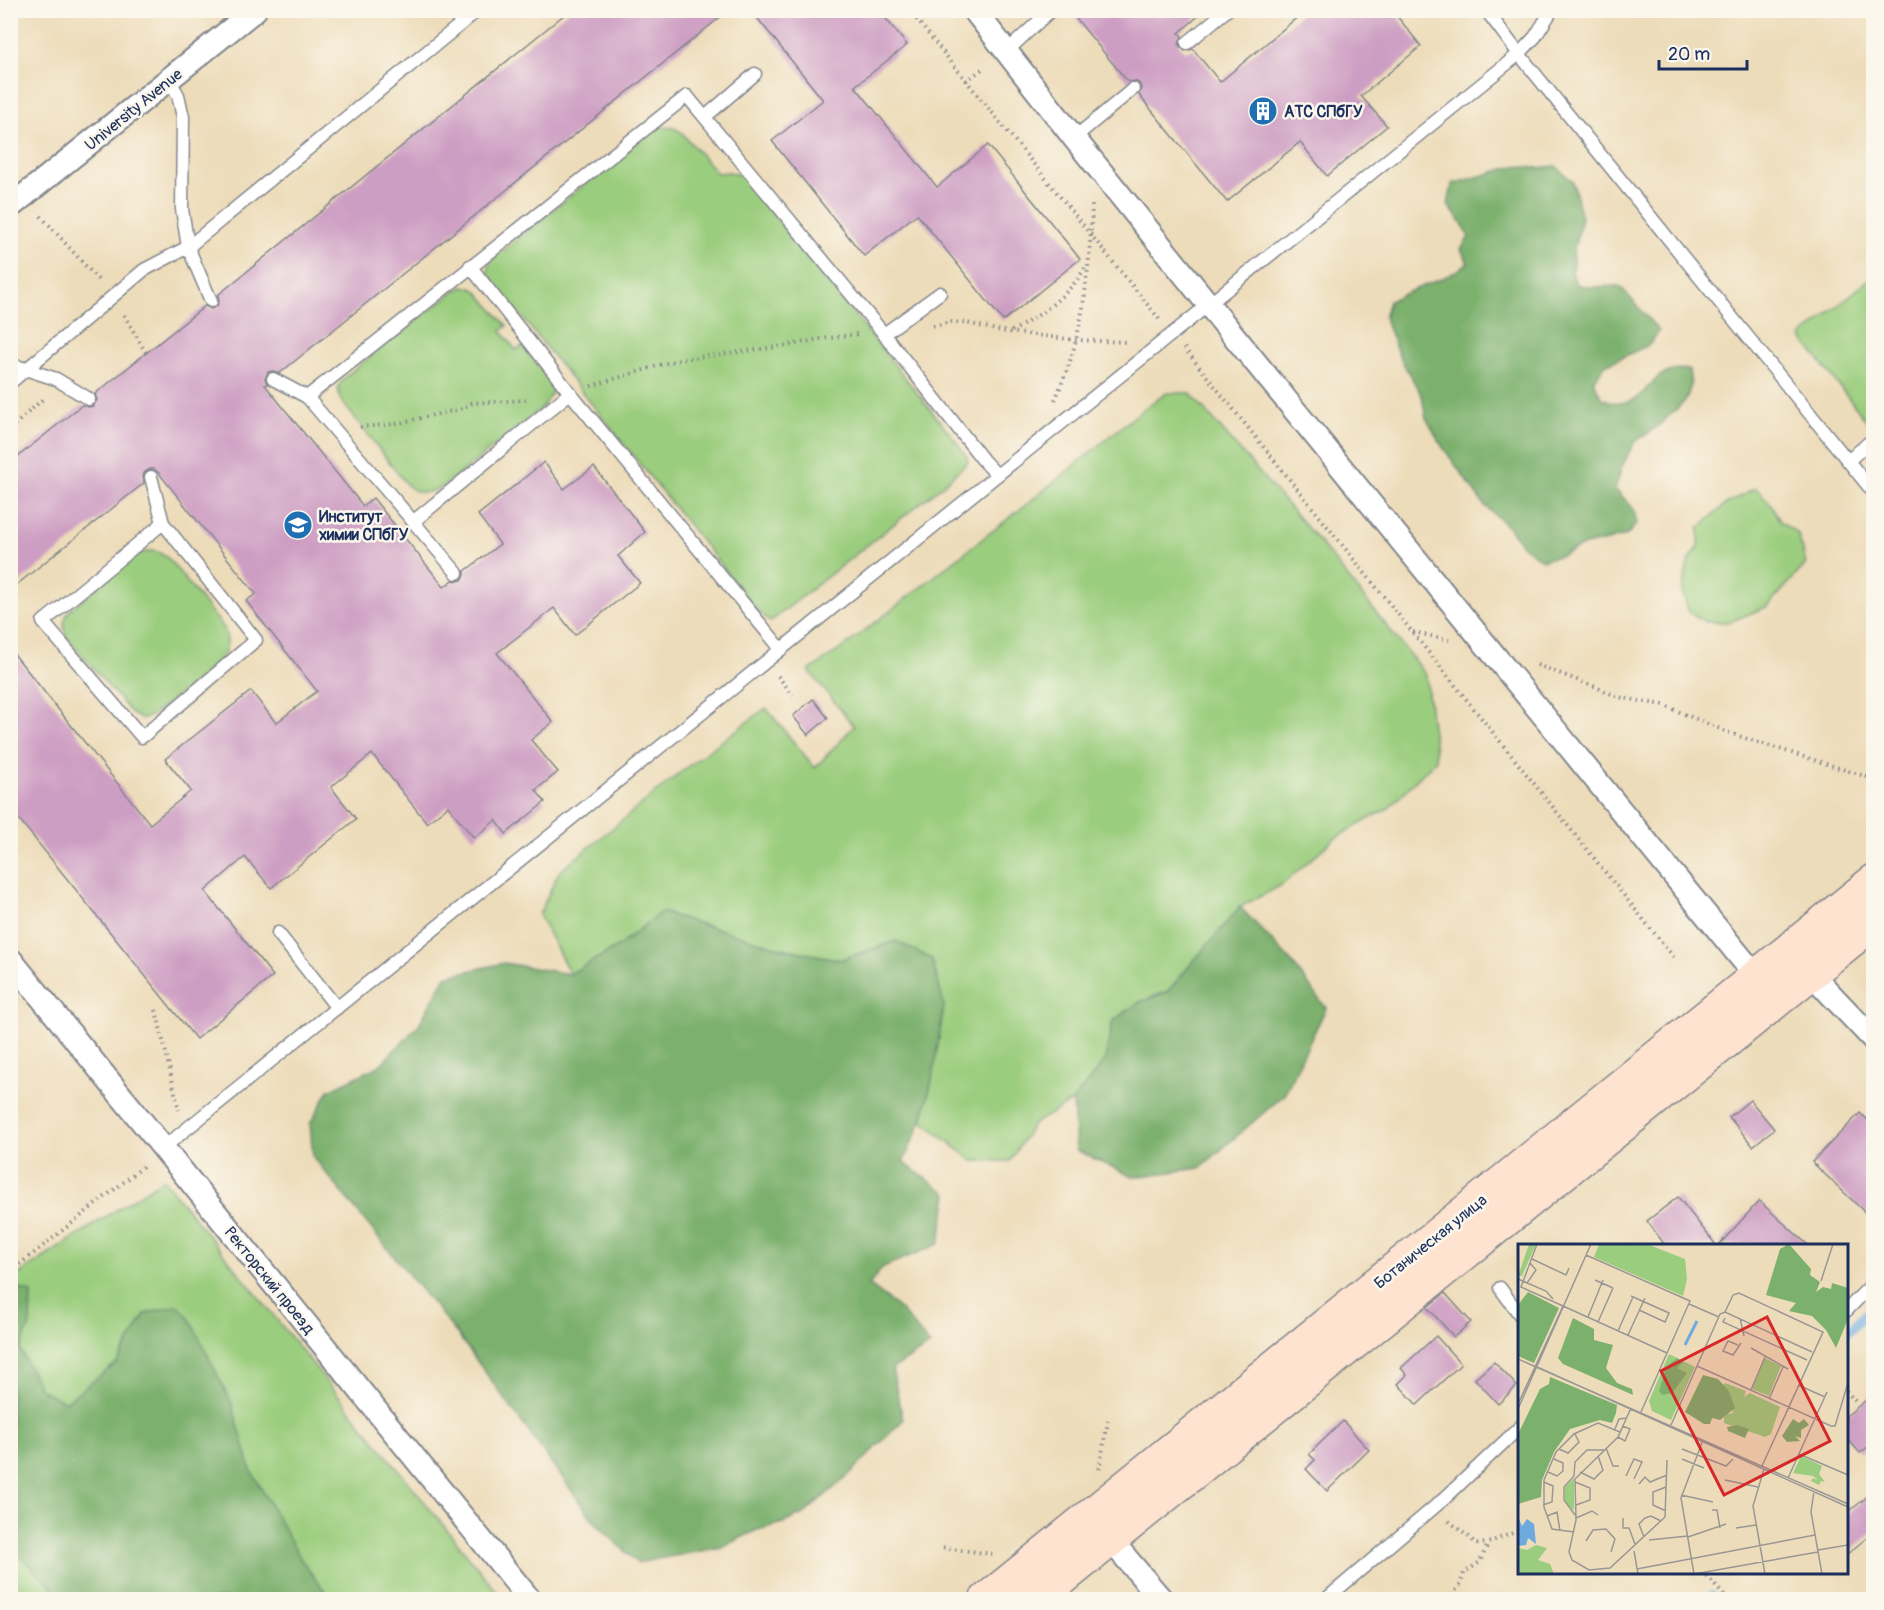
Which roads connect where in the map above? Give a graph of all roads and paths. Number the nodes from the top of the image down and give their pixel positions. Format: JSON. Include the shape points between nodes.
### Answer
{"nodes":[{"id":1,"x":255,"y":10,"type":"edge"},
{"id":2,"x":478,"y":10,"type":"edge"},
{"id":3,"x":909,"y":10,"type":"edge"},
{"id":4,"x":974,"y":10,"type":"edge"},
{"id":5,"x":1051,"y":10,"type":"edge"},
{"id":6,"x":1227,"y":10,"type":"edge"},
{"id":7,"x":1486,"y":10,"type":"edge"},
{"id":8,"x":1552,"y":10,"type":"edge"},
{"id":9,"x":1187,"y":43,"type":"dead end"},
{"id":10,"x":1007,"y":51,"type":"junction"},
{"id":11,"x":1519,"y":54,"type":"junction"},
{"id":12,"x":755,"y":74,"type":"dead end"},
{"id":13,"x":169,"y":79,"type":"junction"},
{"id":14,"x":1133,"y":88,"type":"dead end"},
{"id":15,"x":705,"y":117,"type":"junction"},
{"id":16,"x":1074,"y":138,"type":"junction"},
{"id":17,"x":1094,"y":163,"type":"junction"},
{"id":18,"x":17,"y":202,"type":"edge"},
{"id":19,"x":1091,"y":235,"type":"junction"},
{"id":20,"x":188,"y":247,"type":"junction"},
{"id":21,"x":1087,"y":265,"type":"junction"},
{"id":22,"x":470,"y":266,"type":"junction"},
{"id":23,"x":940,"y":293,"type":"dead end"},
{"id":24,"x":113,"y":296,"type":"junction"},
{"id":25,"x":211,"y":301,"type":"dead end"},
{"id":26,"x":1208,"y":304,"type":"junction"},
{"id":27,"x":1011,"y":332,"type":"junction"},
{"id":28,"x":1172,"y":333,"type":"junction"},
{"id":29,"x":884,"y":334,"type":"junction"},
{"id":30,"x":1076,"y":340,"type":"junction"},
{"id":31,"x":1155,"y":348,"type":"junction"},
{"id":32,"x":146,"y":353,"type":"dead end"},
{"id":33,"x":10,"y":364,"type":"edge"},
{"id":34,"x":26,"y":369,"type":"junction"},
{"id":35,"x":56,"y":379,"type":"junction"},
{"id":36,"x":273,"y":379,"type":"dead end"},
{"id":37,"x":10,"y":383,"type":"edge"},
{"id":38,"x":570,"y":393,"type":"junction"},
{"id":39,"x":307,"y":397,"type":"junction"},
{"id":40,"x":89,"y":399,"type":"dead end"},
{"id":41,"x":1055,"y":402,"type":"dead end"},
{"id":42,"x":332,"y":427,"type":"junction"},
{"id":43,"x":10,"y":429,"type":"edge"},
{"id":44,"x":1874,"y":438,"type":"edge"},
{"id":45,"x":1848,"y":461,"type":"junction"},
{"id":46,"x":997,"y":475,"type":"junction"},
{"id":47,"x":151,"y":477,"type":"dead end"},
{"id":48,"x":1874,"y":493,"type":"edge"},
{"id":49,"x":414,"y":521,"type":"junction"},
{"id":50,"x":163,"y":523,"type":"junction"},
{"id":51,"x":457,"y":573,"type":"dead end"},
{"id":52,"x":781,"y":649,"type":"junction"},
{"id":53,"x":1528,"y":662,"type":"dead end"},
{"id":54,"x":1874,"y":779,"type":"edge"},
{"id":55,"x":1874,"y":881,"type":"edge"},
{"id":56,"x":1874,"y":922,"type":"edge"},
{"id":57,"x":278,"y":933,"type":"dead end"},
{"id":58,"x":1675,"y":959,"type":"dead end"},
{"id":59,"x":10,"y":960,"type":"edge"},
{"id":60,"x":1800,"y":961,"type":"junction"},
{"id":61,"x":1766,"y":988,"type":"junction"},
{"id":62,"x":337,"y":1008,"type":"junction"},
{"id":63,"x":156,"y":1010,"type":"dead end"},
{"id":64,"x":1874,"y":1040,"type":"edge"},
{"id":65,"x":183,"y":1132,"type":"junction"},
{"id":66,"x":163,"y":1148,"type":"junction"},
{"id":67,"x":10,"y":1272,"type":"edge"},
{"id":68,"x":1874,"y":1282,"type":"edge"},
{"id":69,"x":1500,"y":1288,"type":"dead end"},
{"id":70,"x":1848,"y":1309,"type":"edge"},
{"id":71,"x":1518,"y":1312,"type":"edge"},
{"id":72,"x":1848,"y":1393,"type":"edge"},
{"id":73,"x":1855,"y":1401,"type":"dead end"},
{"id":74,"x":1109,"y":1417,"type":"dead end"},
{"id":75,"x":1518,"y":1429,"type":"edge"},
{"id":76,"x":1098,"y":1474,"type":"dead end"},
{"id":77,"x":1430,"y":1510,"type":"junction"},
{"id":78,"x":1100,"y":1528,"type":"junction"},
{"id":79,"x":1518,"y":1531,"type":"edge"},
{"id":80,"x":1488,"y":1543,"type":"junction"},
{"id":81,"x":943,"y":1548,"type":"dead end"},
{"id":82,"x":996,"y":1554,"type":"dead end"},
{"id":83,"x":1705,"y":1574,"type":"edge"},
{"id":84,"x":530,"y":1599,"type":"edge"},
{"id":85,"x":986,"y":1599,"type":"edge"},
{"id":86,"x":1036,"y":1599,"type":"edge"},
{"id":87,"x":1162,"y":1599,"type":"edge"},
{"id":88,"x":1326,"y":1599,"type":"edge"},
{"id":89,"x":1448,"y":1599,"type":"edge"},
{"id":90,"x":1728,"y":1599,"type":"edge"}],
"edges":[{"from":1,"to":13,"type":"street","name":"University Avenue"},
{"from":2,"to":20,"type":"lane"},
{"from":3,"to":19,"type":"path"},
{"from":4,"to":10,"type":"street"},
{"from":5,"to":10,"type":"lane"},
{"from":6,"to":9,"type":"lane"},
{"from":7,"to":11,"type":"lane"},
{"from":8,"to":11,"type":"lane"},
{"from":10,"to":16,"type":"street"},
{"from":11,"to":26,"type":"lane"},
{"from":11,"to":45,"type":"lane"},
{"from":12,"to":15,"type":"lane"},
{"from":13,"to":18,"type":"street","name":"University Avenue"},
{"from":13,"to":20,"type":"lane","via":[[183,117],[182,209]]},
{"from":14,"to":16,"type":"lane"},
{"from":15,"to":22,"type":"lane","via":[[687,96]]},
{"from":15,"to":29,"type":"lane"},
{"from":16,"to":17,"type":"street"},
{"from":17,"to":19,"type":"path"},
{"from":17,"to":26,"type":"street"},
{"from":18,"to":24,"type":"path"},
{"from":19,"to":21,"type":"path"},
{"from":19,"to":28,"type":"path"},
{"from":20,"to":24,"type":"lane","via":[[144,270]]},
{"from":20,"to":25,"type":"lane"},
{"from":21,"to":27,"type":"path","via":[[1063,295]]},
{"from":21,"to":30,"type":"path"},
{"from":22,"to":38,"type":"lane"},
{"from":22,"to":39,"type":"lane"},
{"from":23,"to":29,"type":"lane"},
{"from":24,"to":32,"type":"path"},
{"from":24,"to":34,"type":"lane"},
{"from":26,"to":28,"type":"lane"},
{"from":26,"to":61,"type":"street"},
{"from":27,"to":29,"type":"path","via":[[951,322]]},
{"from":27,"to":30,"type":"path"},
{"from":28,"to":31,"type":"lane"},
{"from":28,"to":58,"type":"path"},
{"from":29,"to":38,"type":"path","via":[[858,334],[691,358]]},
{"from":29,"to":46,"type":"lane"},
{"from":30,"to":31,"type":"path","via":[[1130,342],[1138,352]]},
{"from":30,"to":41,"type":"path"},
{"from":31,"to":46,"type":"lane"},
{"from":33,"to":34,"type":"lane"},
{"from":34,"to":35,"type":"lane"},
{"from":34,"to":37,"type":"lane"},
{"from":35,"to":40,"type":"lane"},
{"from":35,"to":43,"type":"path","via":[[48,395]]},
{"from":36,"to":39,"type":"lane"},
{"from":38,"to":42,"type":"path","via":[[548,400],[472,403],[461,409],[372,427]]},
{"from":38,"to":49,"type":"lane"},
{"from":38,"to":52,"type":"lane"},
{"from":39,"to":42,"type":"lane"},
{"from":42,"to":49,"type":"lane"},
{"from":44,"to":45,"type":"lane"},
{"from":45,"to":48,"type":"lane"},
{"from":46,"to":52,"type":"lane"},
{"from":47,"to":50,"type":"lane"},
{"from":49,"to":51,"type":"lane"},
{"from":50,"to":50,"type":"lane","via":[[256,640],[142,736],[43,622]]},
{"from":52,"to":62,"type":"lane"},
{"from":53,"to":54,"type":"path","via":[[1618,697],[1663,705],[1732,734]]},
{"from":55,"to":60,"type":"street","name":"Ботаническая улица"},
{"from":56,"to":60,"type":"street","name":"Ботаническая улица"},
{"from":57,"to":62,"type":"lane"},
{"from":59,"to":66,"type":"street","name":"Ректорский проезд"},
{"from":60,"to":61,"type":"street","name":"Ботаническая улица"},
{"from":60,"to":64,"type":"street"},
{"from":61,"to":78,"type":"street","name":"Ботаническая улица"},
{"from":62,"to":65,"type":"lane"},
{"from":63,"to":65,"type":"path"},
{"from":65,"to":66,"type":"lane"},
{"from":66,"to":67,"type":"path"},
{"from":66,"to":84,"type":"street","name":"Ректорский проезд"},
{"from":68,"to":70,"type":"lane"},
{"from":69,"to":71,"type":"lane"},
{"from":72,"to":73,"type":"path"},
{"from":74,"to":76,"type":"path"},
{"from":75,"to":77,"type":"lane"},
{"from":77,"to":80,"type":"path","via":[[1477,1544]]},
{"from":77,"to":88,"type":"lane"},
{"from":78,"to":85,"type":"street","name":"Ботаническая улица"},
{"from":78,"to":86,"type":"street","name":"Ботаническая улица"},
{"from":78,"to":87,"type":"street"},
{"from":79,"to":80,"type":"path"},
{"from":80,"to":89,"type":"path","via":[[1480,1562],[1464,1573],[1460,1586]]},
{"from":81,"to":82,"type":"path"},
{"from":83,"to":90,"type":"path"}]}
